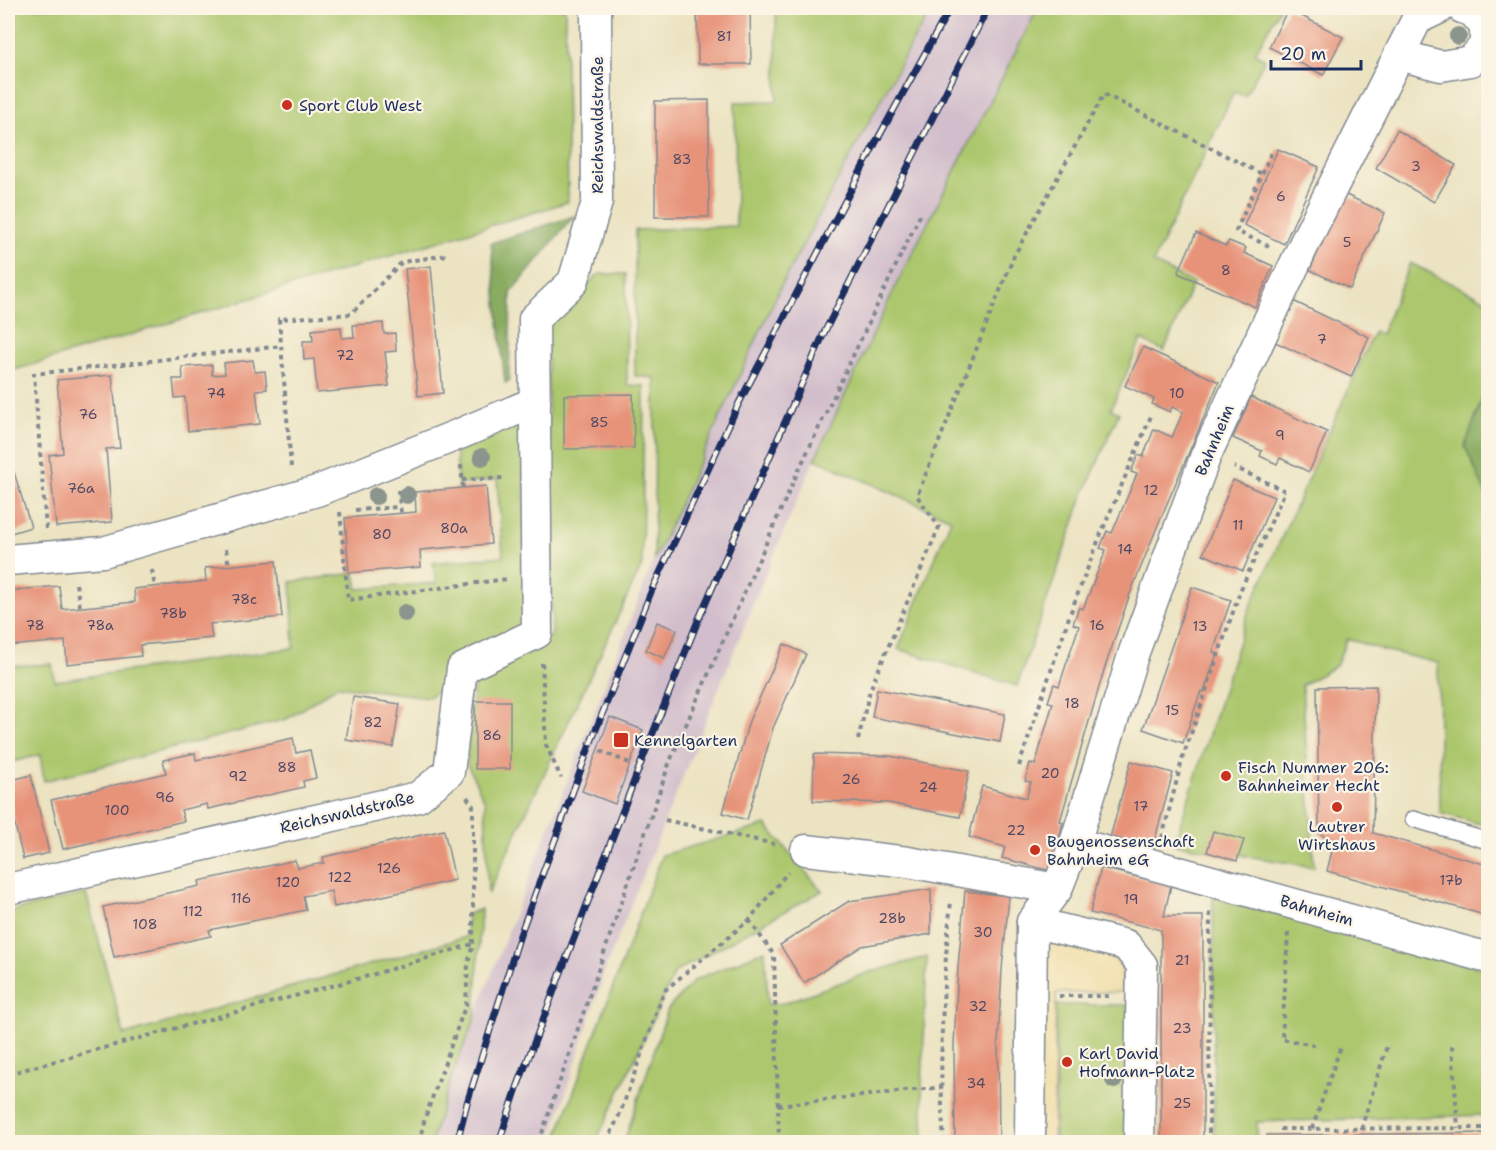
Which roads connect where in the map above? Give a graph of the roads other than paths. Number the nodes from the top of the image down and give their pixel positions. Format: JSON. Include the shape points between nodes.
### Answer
{"nodes":[{"id":1,"x":596,"y":8,"type":"edge"},
{"id":2,"x":1440,"y":8,"type":"edge"},
{"id":3,"x":1462,"y":8,"type":"edge"},
{"id":4,"x":1399,"y":55,"type":"junction"},
{"id":5,"x":535,"y":402,"type":"junction"},
{"id":6,"x":8,"y":560,"type":"edge"},
{"id":7,"x":1413,"y":819,"type":"dead end"},
{"id":8,"x":1488,"y":841,"type":"edge"},
{"id":9,"x":1076,"y":843,"type":"junction"},
{"id":10,"x":806,"y":850,"type":"road end"},
{"id":11,"x":8,"y":889,"type":"edge"},
{"id":12,"x":1057,"y":889,"type":"junction"},
{"id":13,"x":1032,"y":922,"type":"junction"},
{"id":14,"x":1488,"y":958,"type":"edge"},
{"id":15,"x":1139,"y":1141,"type":"edge"},
{"id":16,"x":1040,"y":1142,"type":"edge"}],
"edges":[{"from":1,"to":5,"type":"street","name":"Reichswaldstraße","via":[[597,202],[573,282],[534,319]]},
{"from":2,"to":4,"type":"street","name":"Bahnheim","via":[[1417,19]]},
{"from":3,"to":4,"type":"street","via":[[1473,12],[1485,26],[1485,45],[1471,61],[1441,66]]},
{"from":4,"to":9,"type":"street","name":"Bahnheim","via":[[1206,455],[1134,652]]},
{"from":5,"to":6,"type":"street","via":[[294,497],[103,552]]},
{"from":5,"to":11,"type":"street","name":"Reichswaldstraße","via":[[537,633],[462,669],[449,772],[418,797]]},
{"from":7,"to":8,"type":"lane"},
{"from":9,"to":12,"type":"street","name":"Bahnheim"},
{"from":9,"to":14,"type":"street","name":"Bahnheim"},
{"from":10,"to":12,"type":"street","via":[[908,862]]},
{"from":12,"to":13,"type":"street","name":"Bahnheim"},
{"from":13,"to":15,"type":"street","via":[[1126,945],[1142,965]]},
{"from":13,"to":16,"type":"street"}]}
